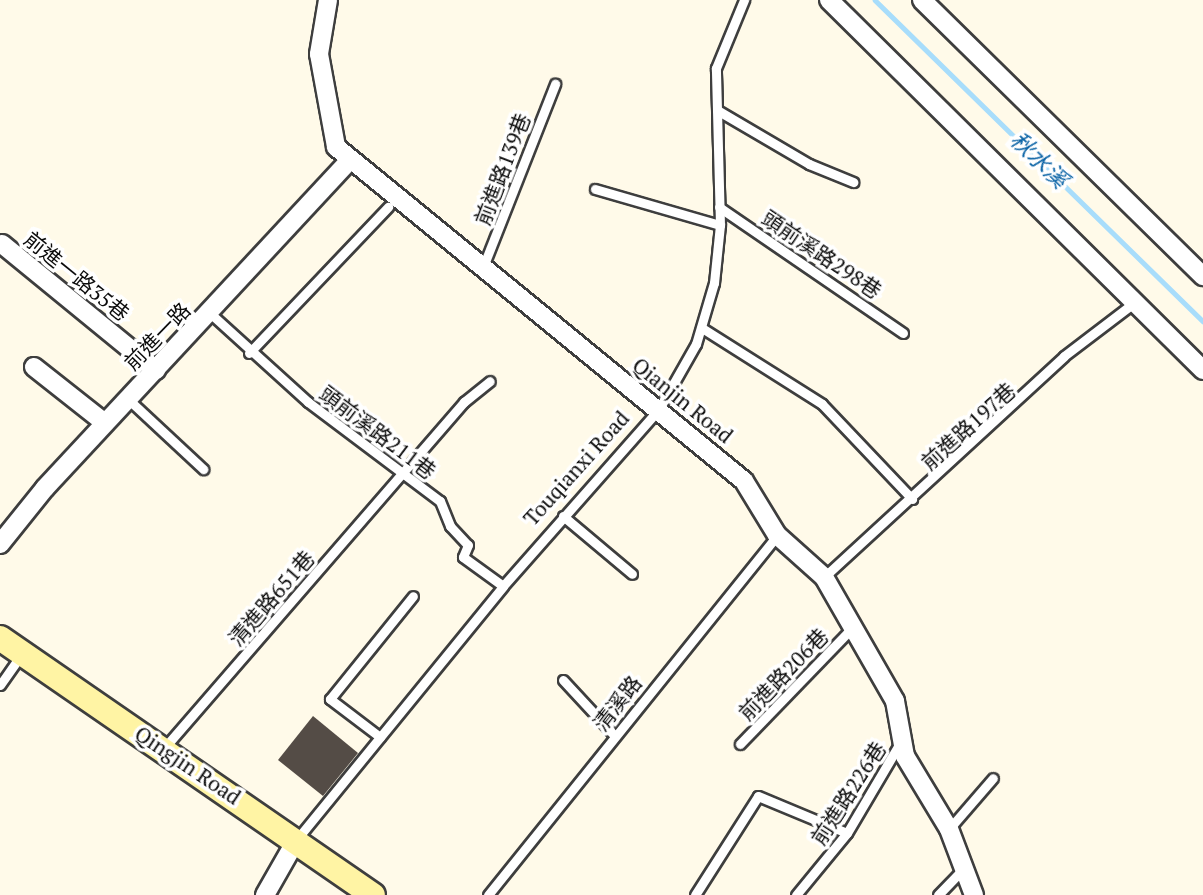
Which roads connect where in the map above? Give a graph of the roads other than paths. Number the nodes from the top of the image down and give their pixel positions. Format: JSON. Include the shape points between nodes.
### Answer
{"nodes":[{"id":1,"x":328,"y":0,"type":"edge"},
{"id":2,"x":744,"y":0,"type":"edge"},
{"id":3,"x":829,"y":0,"type":"edge"},
{"id":4,"x":922,"y":0,"type":"edge"},
{"id":5,"x":555,"y":84,"type":"dead end"},
{"id":6,"x":717,"y":110,"type":"junction"},
{"id":7,"x":348,"y":162,"type":"junction"},
{"id":8,"x":853,"y":182,"type":"dead end"},
{"id":9,"x":595,"y":189,"type":"dead end"},
{"id":10,"x":388,"y":206,"type":"dead end"},
{"id":11,"x":719,"y":207,"type":"junction"},
{"id":12,"x":720,"y":225,"type":"junction"},
{"id":13,"x":2,"y":244,"type":"dead end"},
{"id":14,"x":483,"y":267,"type":"junction"},
{"id":15,"x":1203,"y":276,"type":"edge"},
{"id":16,"x":1135,"y":302,"type":"junction"},
{"id":17,"x":211,"y":314,"type":"junction"},
{"id":18,"x":702,"y":328,"type":"junction"},
{"id":19,"x":903,"y":332,"type":"dead end"},
{"id":20,"x":249,"y":353,"type":"junction"},
{"id":21,"x":34,"y":367,"type":"dead end"},
{"id":22,"x":156,"y":370,"type":"junction"},
{"id":23,"x":1203,"y":370,"type":"edge"},
{"id":24,"x":490,"y":381,"type":"dead end"},
{"id":25,"x":128,"y":399,"type":"junction"},
{"id":26,"x":659,"y":409,"type":"junction"},
{"id":27,"x":105,"y":423,"type":"junction"},
{"id":28,"x":203,"y":469,"type":"dead end"},
{"id":29,"x":403,"y":471,"type":"junction"},
{"id":30,"x":912,"y":499,"type":"junction"},
{"id":31,"x":563,"y":516,"type":"junction"},
{"id":32,"x":777,"y":535,"type":"junction"},
{"id":33,"x":0,"y":544,"type":"edge"},
{"id":34,"x":632,"y":574,"type":"dead end"},
{"id":35,"x":824,"y":577,"type":"junction"},
{"id":36,"x":503,"y":586,"type":"junction"},
{"id":37,"x":413,"y":596,"type":"dead end"},
{"id":38,"x":852,"y":628,"type":"junction"},
{"id":39,"x":0,"y":638,"type":"edge"},
{"id":40,"x":21,"y":654,"type":"junction"},
{"id":41,"x":563,"y":680,"type":"dead end"},
{"id":42,"x":0,"y":685,"type":"edge"},
{"id":43,"x":614,"y":735,"type":"junction"},
{"id":44,"x":380,"y":737,"type":"junction"},
{"id":45,"x":901,"y":742,"type":"junction"},
{"id":46,"x":740,"y":744,"type":"dead end"},
{"id":47,"x":165,"y":747,"type":"junction"},
{"id":48,"x":993,"y":778,"type":"dead end"},
{"id":49,"x":949,"y":829,"type":"junction"},
{"id":50,"x":847,"y":833,"type":"junction"},
{"id":51,"x":298,"y":839,"type":"junction"},
{"id":52,"x":963,"y":869,"type":"junction"},
{"id":53,"x":265,"y":895,"type":"edge"},
{"id":54,"x":373,"y":895,"type":"edge"},
{"id":55,"x":488,"y":895,"type":"edge"},
{"id":56,"x":695,"y":895,"type":"edge"},
{"id":57,"x":796,"y":895,"type":"edge"},
{"id":58,"x":938,"y":895,"type":"edge"},
{"id":59,"x":974,"y":895,"type":"edge"}],
"edges":[{"from":1,"to":7,"type":"street","name":"Qianjin Road","via":[[318,54],[322,88],[327,124]]},
{"from":2,"to":6,"type":"lane","name":"Touqianxi Road","via":[[720,48]]},
{"from":3,"to":16,"type":"street"},
{"from":4,"to":15,"type":"street"},
{"from":5,"to":14,"type":"lane","name":"前進路139巷"},
{"from":6,"to":8,"type":"lane","via":[[809,164]]},
{"from":6,"to":11,"type":"lane","name":"Touqianxi Road"},
{"from":7,"to":14,"type":"street","name":"Qianjin Road"},
{"from":7,"to":17,"type":"street","name":"前進一路"},
{"from":9,"to":12,"type":"lane"},
{"from":10,"to":20,"type":"lane"},
{"from":11,"to":12,"type":"lane","name":"Touqianxi Road"},
{"from":11,"to":19,"type":"lane","name":"頭前溪路298巷"},
{"from":12,"to":18,"type":"lane","name":"Touqianxi Road"},
{"from":13,"to":22,"type":"street","name":"前進一路35巷"},
{"from":14,"to":26,"type":"street","name":"Qianjin Road"},
{"from":16,"to":23,"type":"street"},
{"from":16,"to":30,"type":"lane","name":"前進路197巷","via":[[1064,356]]},
{"from":17,"to":20,"type":"lane","name":"頭前溪路211巷"},
{"from":17,"to":22,"type":"street","name":"前進一路"},
{"from":18,"to":26,"type":"lane","name":"Touqianxi Road"},
{"from":18,"to":30,"type":"lane","via":[[822,404]]},
{"from":20,"to":29,"type":"lane","name":"頭前溪路211巷"},
{"from":21,"to":27,"type":"street"},
{"from":22,"to":25,"type":"street","name":"前進一路"},
{"from":24,"to":29,"type":"lane","name":"清進路651巷"},
{"from":25,"to":27,"type":"street","name":"前進一路"},
{"from":25,"to":28,"type":"lane"},
{"from":26,"to":31,"type":"lane","name":"Touqianxi Road"},
{"from":26,"to":32,"type":"street","name":"Qianjin Road","via":[[744,481]]},
{"from":27,"to":33,"type":"street","name":"前進一路"},
{"from":29,"to":36,"type":"lane","name":"頭前溪路211巷","via":[[444,505],[450,526],[468,545],[464,556]]},
{"from":29,"to":47,"type":"lane","name":"清進路651巷"},
{"from":30,"to":35,"type":"lane","name":"前進路197巷"},
{"from":31,"to":34,"type":"lane"},
{"from":31,"to":36,"type":"lane","name":"Touqianxi Road"},
{"from":32,"to":35,"type":"street","name":"Qianjin Road"},
{"from":32,"to":43,"type":"lane","name":"清溪路"},
{"from":35,"to":38,"type":"street","name":"Qianjin Road"},
{"from":36,"to":44,"type":"lane","name":"Touqianxi Road"},
{"from":37,"to":44,"type":"lane","via":[[330,699]]},
{"from":38,"to":45,"type":"street","name":"Qianjin Road","via":[[895,701]]},
{"from":38,"to":46,"type":"lane","name":"前進路206巷"},
{"from":39,"to":40,"type":"street","name":"Qingjin Road"},
{"from":40,"to":42,"type":"lane"},
{"from":40,"to":47,"type":"street","name":"Qingjin Road"},
{"from":41,"to":43,"type":"lane"},
{"from":43,"to":55,"type":"lane","name":"清溪路"},
{"from":44,"to":51,"type":"lane","name":"Touqianxi Road"},
{"from":45,"to":49,"type":"street","name":"Qianjin Road"},
{"from":45,"to":50,"type":"lane","name":"前進路226巷"},
{"from":47,"to":51,"type":"street","name":"Qingjin Road"},
{"from":48,"to":49,"type":"lane"},
{"from":49,"to":52,"type":"street","name":"Qianjin Road"},
{"from":50,"to":56,"type":"lane","via":[[758,796]]},
{"from":50,"to":57,"type":"lane","name":"前進路226巷"},
{"from":51,"to":53,"type":"street","name":"Touqianxi Road"},
{"from":51,"to":54,"type":"street","name":"Qingjin Road"},
{"from":52,"to":58,"type":"lane"},
{"from":52,"to":59,"type":"street","name":"Qianjin Road"}]}
